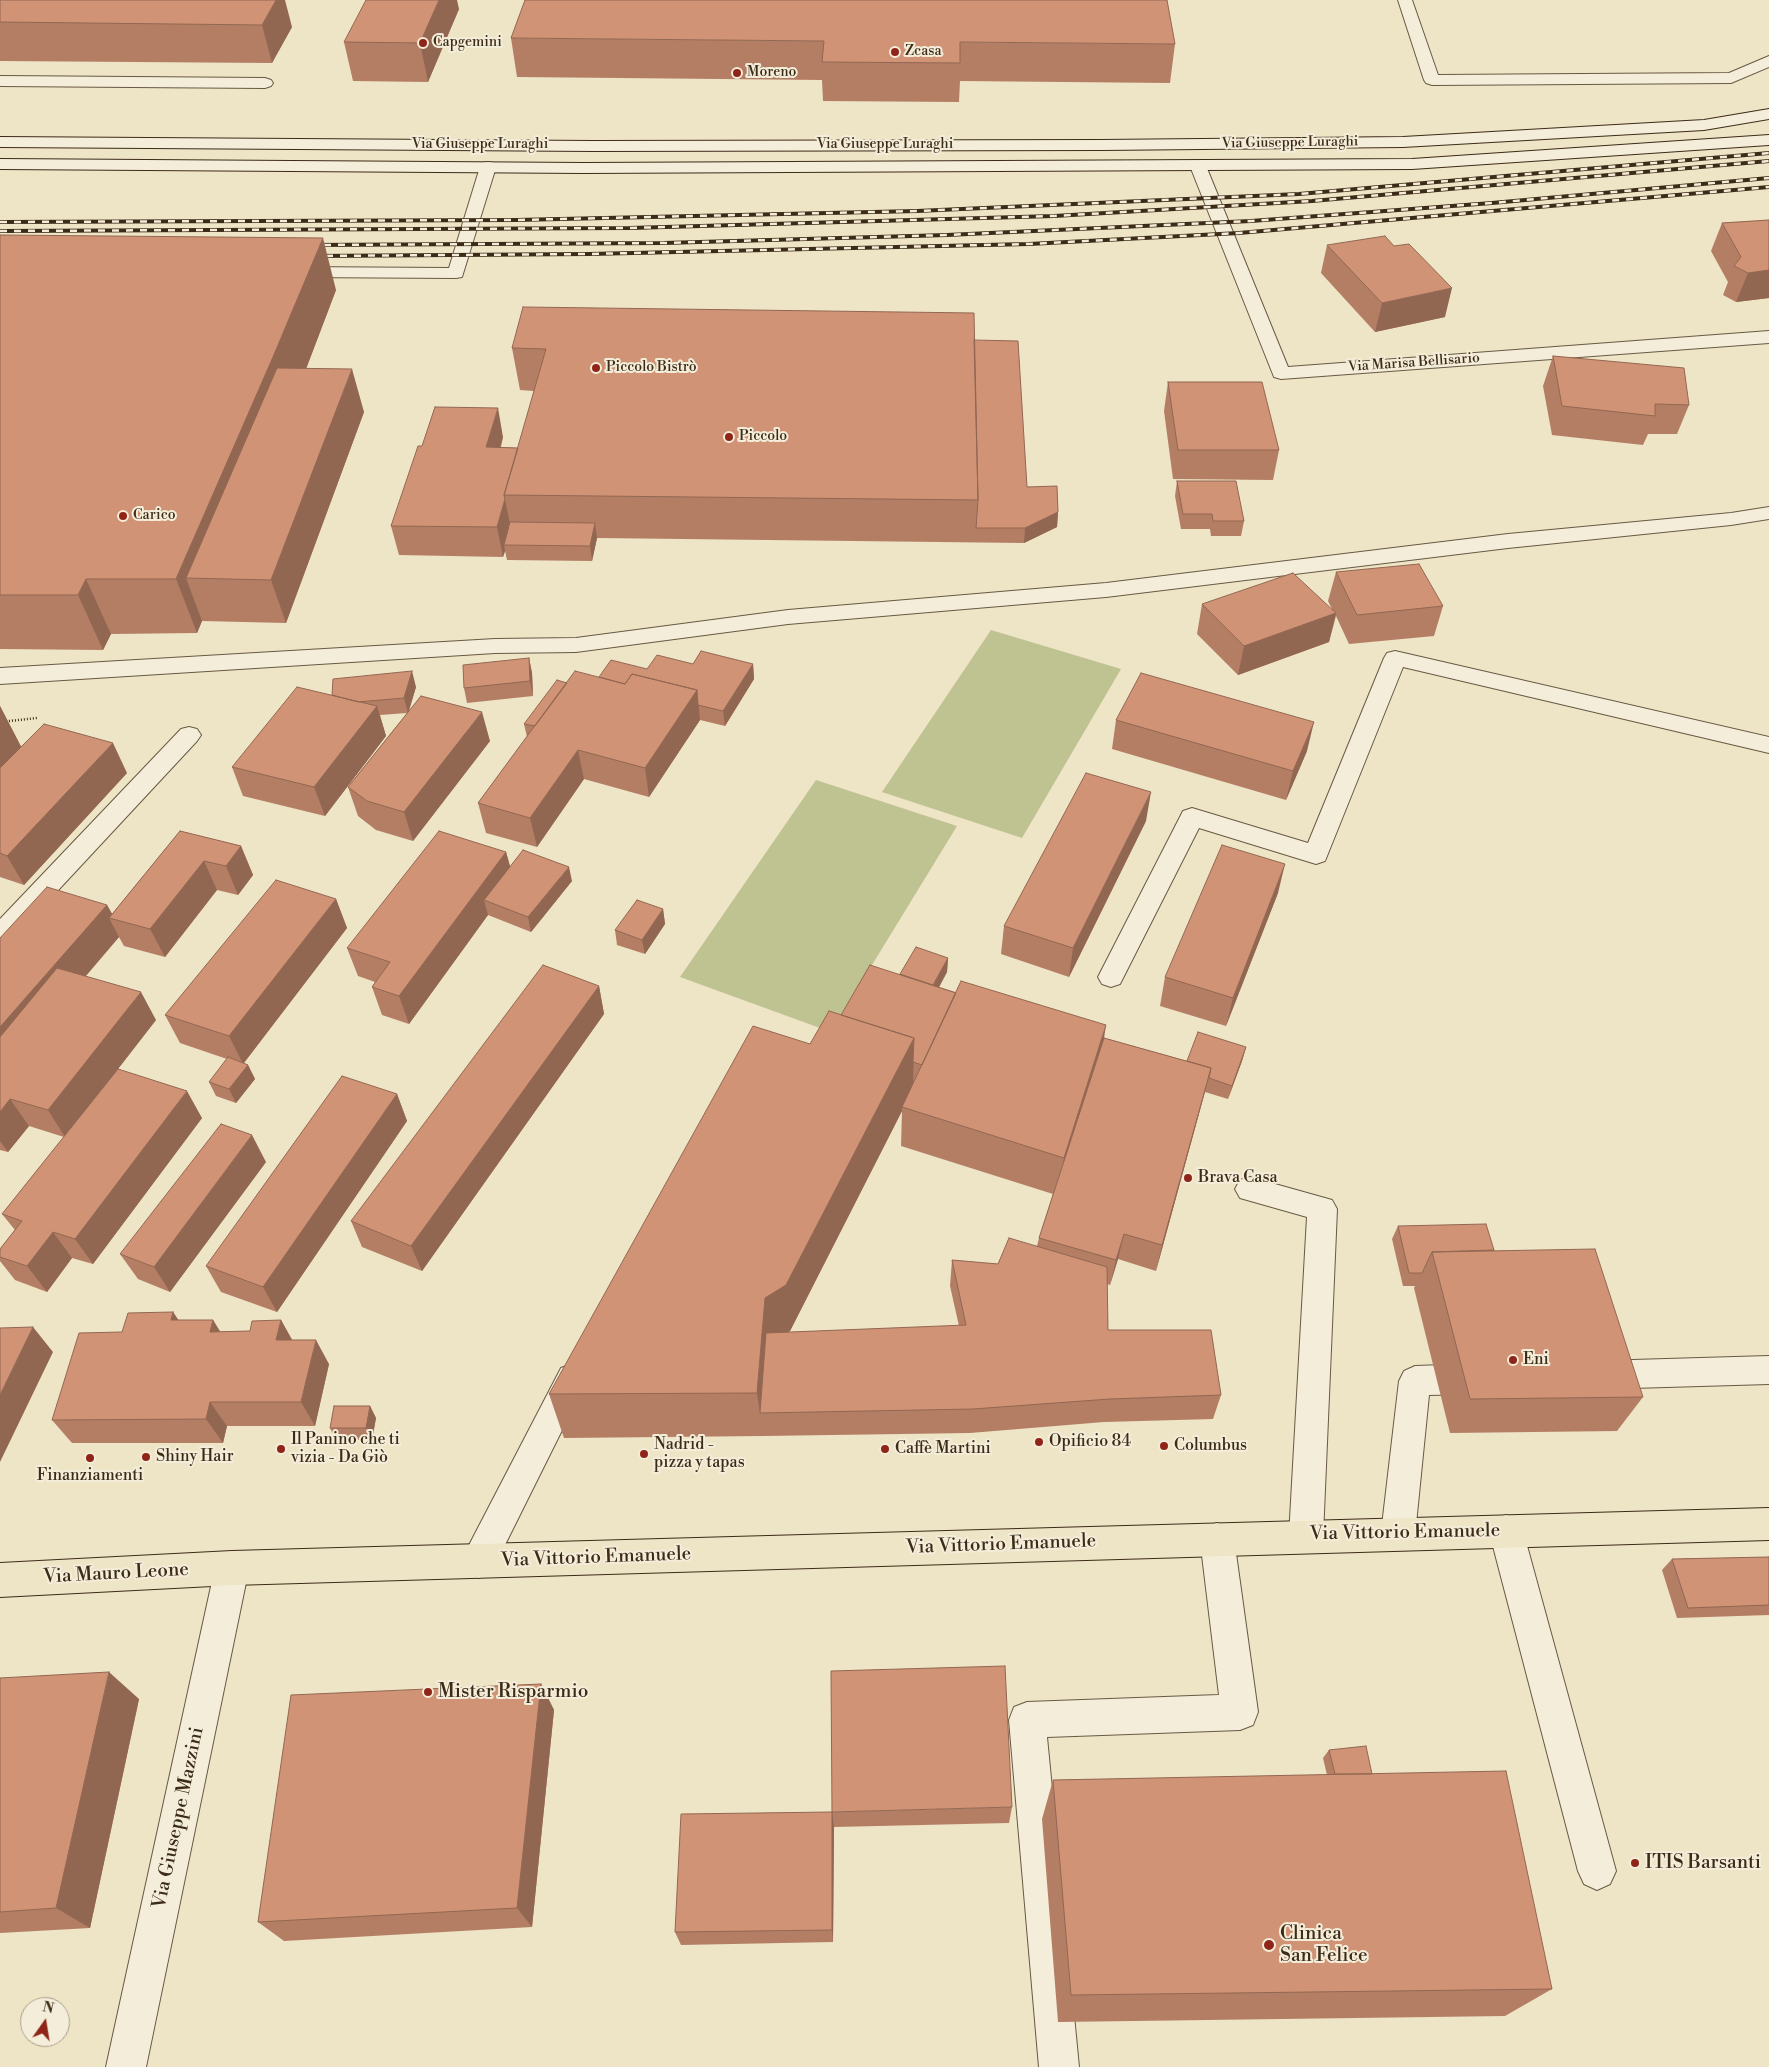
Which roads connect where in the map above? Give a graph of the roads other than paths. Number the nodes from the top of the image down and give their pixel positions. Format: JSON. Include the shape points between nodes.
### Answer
{"nodes":[{"id":1,"x":1405,"y":0,"type":"edge"},
{"id":2,"x":1769,"y":61,"type":"edge"},
{"id":3,"x":0,"y":81,"type":"edge"},
{"id":4,"x":264,"y":83,"type":"dead end"},
{"id":5,"x":1769,"y":114,"type":"edge"},
{"id":6,"x":1769,"y":140,"type":"edge"},
{"id":7,"x":0,"y":142,"type":"edge"},
{"id":8,"x":1740,"y":142,"type":"junction"},
{"id":9,"x":1769,"y":144,"type":"edge"},
{"id":10,"x":0,"y":164,"type":"edge"},
{"id":11,"x":1198,"y":166,"type":"junction"},
{"id":12,"x":488,"y":167,"type":"junction"},
{"id":13,"x":278,"y":272,"type":"edge"},
{"id":14,"x":1769,"y":337,"type":"edge"},
{"id":15,"x":1769,"y":513,"type":"edge"},
{"id":16,"x":0,"y":676,"type":"edge"},
{"id":17,"x":189,"y":735,"type":"dead end"},
{"id":18,"x":1769,"y":745,"type":"edge"},
{"id":19,"x":0,"y":936,"type":"edge"},
{"id":20,"x":1111,"y":977,"type":"dead end"},
{"id":21,"x":1250,"y":1189,"type":"dead end"},
{"id":22,"x":586,"y":1349,"type":"edge"},
{"id":23,"x":1769,"y":1370,"type":"edge"},
{"id":24,"x":1572,"y":1376,"type":"edge"},
{"id":25,"x":1504,"y":1378,"type":"edge"},
{"id":26,"x":1769,"y":1524,"type":"edge"},
{"id":27,"x":1506,"y":1530,"type":"junction"},
{"id":28,"x":1398,"y":1534,"type":"junction"},
{"id":29,"x":1306,"y":1536,"type":"junction"},
{"id":30,"x":1217,"y":1539,"type":"junction"},
{"id":31,"x":479,"y":1561,"type":"junction"},
{"id":32,"x":232,"y":1568,"type":"junction"},
{"id":33,"x":0,"y":1580,"type":"edge"},
{"id":34,"x":1597,"y":1871,"type":"dead end"},
{"id":35,"x":126,"y":2067,"type":"edge"},
{"id":36,"x":1058,"y":2067,"type":"edge"}],
"edges":[{"from":1,"to":2,"type":"street","via":[[1432,80],[1731,78]]},
{"from":3,"to":4,"type":"street"},
{"from":5,"to":7,"type":"street","name":"Via Giuseppe Luraghi","via":[[1704,126],[1403,142],[574,146]]},
{"from":6,"to":8,"type":"street","name":"Via Giuseppe Luraghi"},
{"from":8,"to":9,"type":"street"},
{"from":8,"to":11,"type":"street","name":"Via Giuseppe Luraghi","via":[[1412,164]]},
{"from":10,"to":12,"type":"street","name":"Via Giuseppe Luraghi"},
{"from":11,"to":12,"type":"street","name":"Via Giuseppe Luraghi"},
{"from":11,"to":14,"type":"street","name":"Via Marisa Bellisario","via":[[1282,372]]},
{"from":12,"to":13,"type":"street","via":[[456,273]]},
{"from":15,"to":16,"type":"street","via":[[1106,590],[788,617],[576,644]]},
{"from":17,"to":19,"type":"street"},
{"from":18,"to":20,"type":"street","via":[[1395,658],[1316,855],[1192,817]]},
{"from":21,"to":29,"type":"street","via":[[1322,1209]]},
{"from":22,"to":31,"type":"street"},
{"from":23,"to":24,"type":"street"},
{"from":25,"to":28,"type":"street","via":[[1415,1381]]},
{"from":26,"to":27,"type":"main road","name":"Via Vittorio Emanuele"},
{"from":27,"to":28,"type":"main road","name":"Via Vittorio Emanuele"},
{"from":27,"to":34,"type":"street"},
{"from":28,"to":29,"type":"main road","name":"Via Vittorio Emanuele"},
{"from":29,"to":30,"type":"main road","name":"Via Vittorio Emanuele"},
{"from":30,"to":31,"type":"main road","name":"Via Vittorio Emanuele"},
{"from":30,"to":36,"type":"street","via":[[1240,1712],[1027,1720]]},
{"from":31,"to":32,"type":"main road","name":"Via Vittorio Emanuele"},
{"from":32,"to":33,"type":"main road","name":"Via Mauro Leone"},
{"from":32,"to":35,"type":"street","name":"Via Giuseppe Mazzini"}]}
